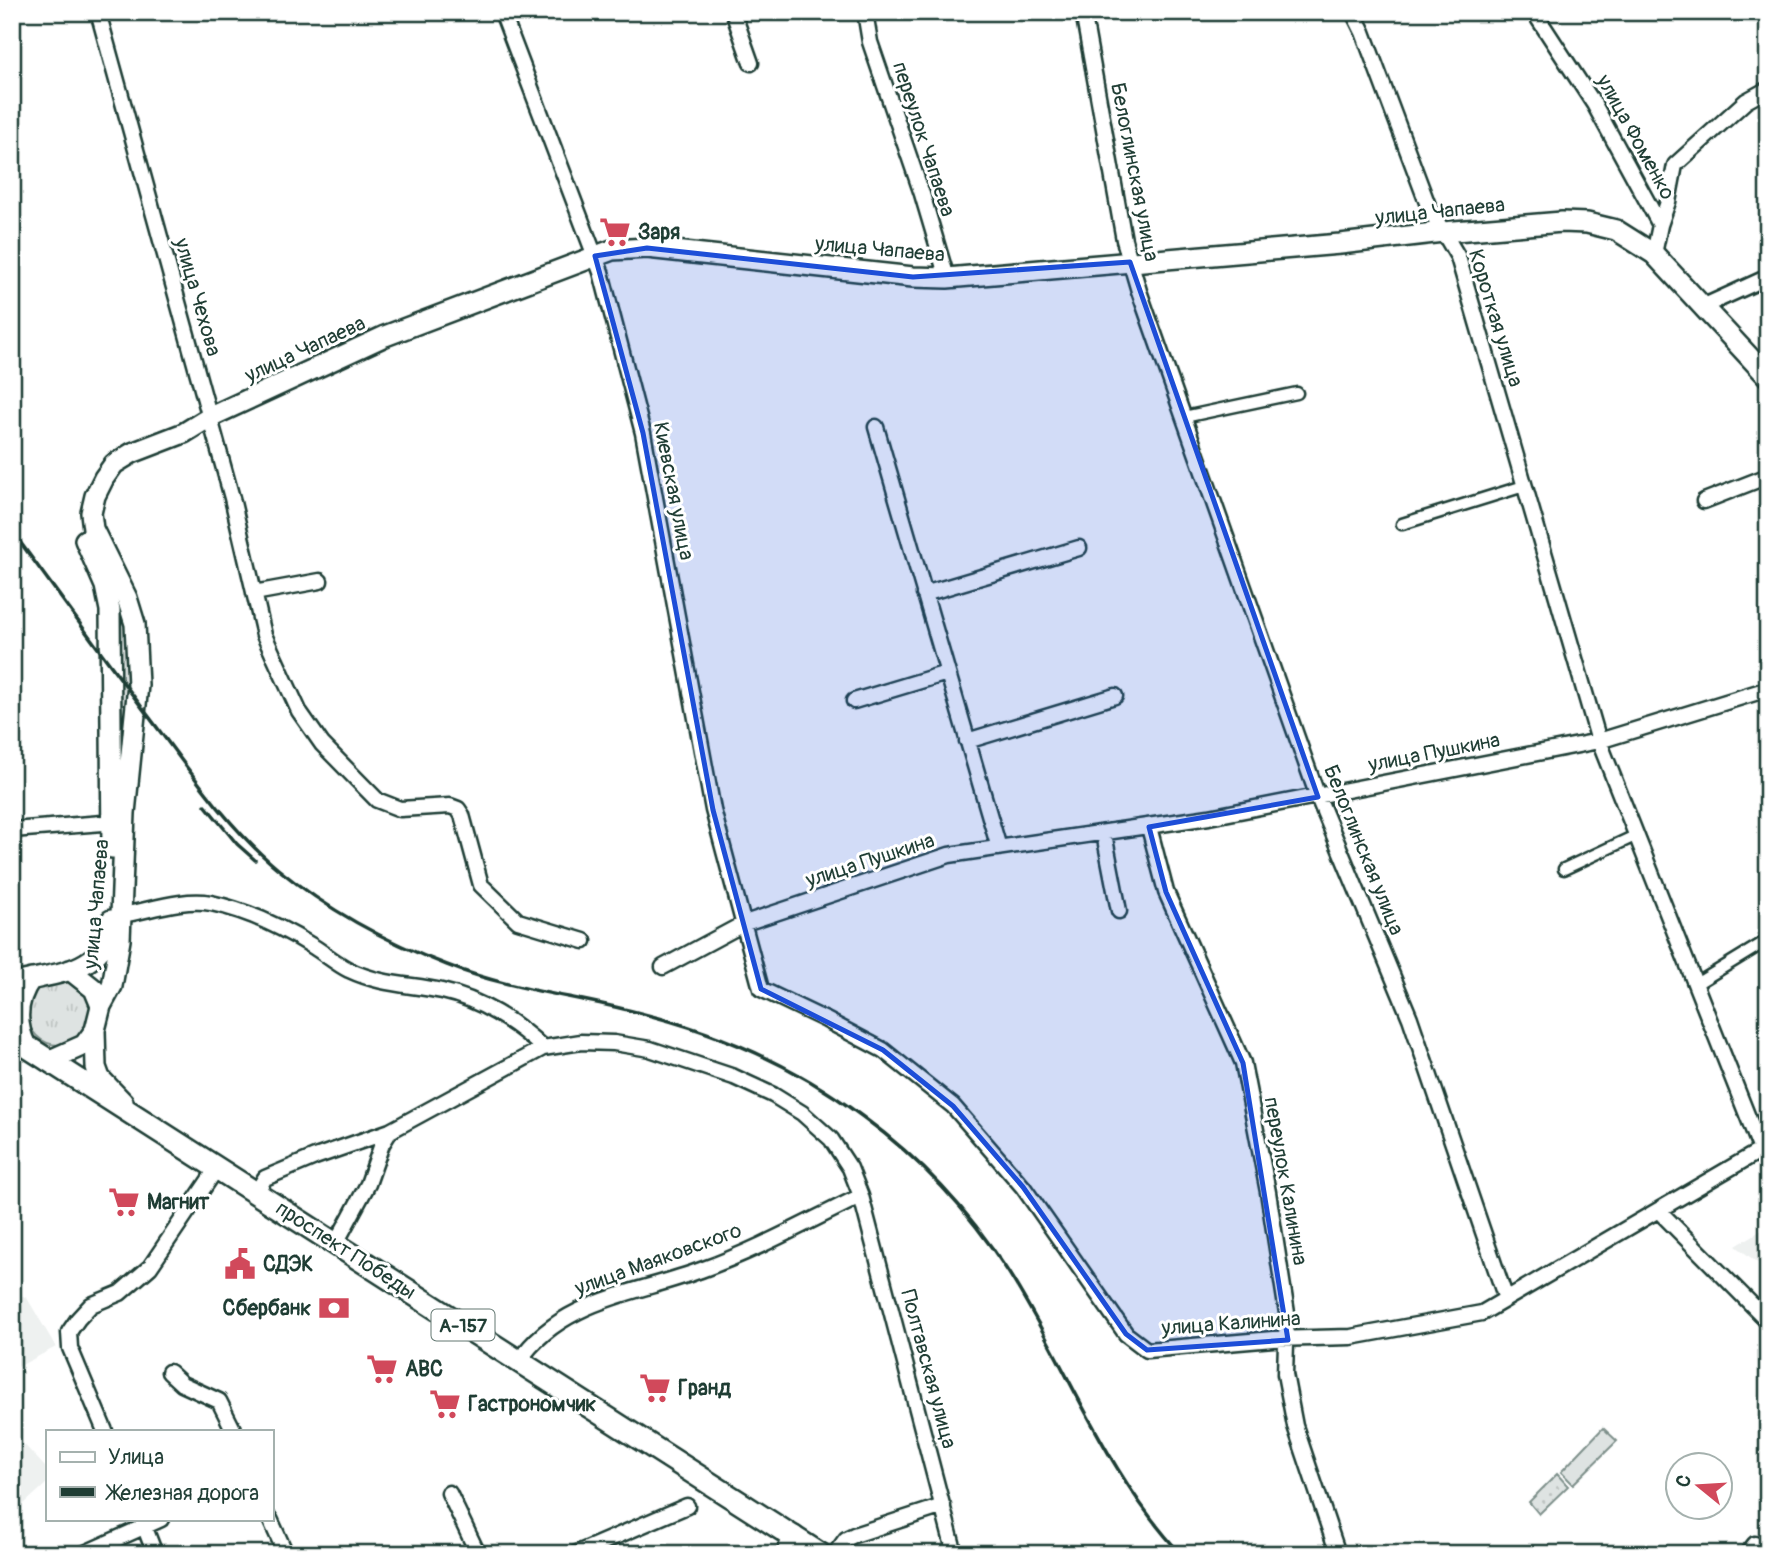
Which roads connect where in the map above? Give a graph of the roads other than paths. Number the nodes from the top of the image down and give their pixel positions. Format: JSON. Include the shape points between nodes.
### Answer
{"nodes":[{"id":1,"x":98,"y":12,"type":"edge"},
{"id":2,"x":502,"y":12,"type":"edge"},
{"id":3,"x":733,"y":12,"type":"edge"},
{"id":4,"x":865,"y":12,"type":"edge"},
{"id":5,"x":1083,"y":12,"type":"edge"},
{"id":6,"x":1353,"y":12,"type":"edge"},
{"id":7,"x":1534,"y":12,"type":"edge"},
{"id":8,"x":751,"y":63,"type":"dead end"},
{"id":9,"x":1768,"y":89,"type":"edge"},
{"id":10,"x":1660,"y":225,"type":"junction"},
{"id":11,"x":1443,"y":232,"type":"junction"},
{"id":12,"x":1654,"y":254,"type":"junction"},
{"id":13,"x":595,"y":256,"type":"junction"},
{"id":14,"x":1130,"y":262,"type":"junction"},
{"id":15,"x":1768,"y":277,"type":"edge"},
{"id":16,"x":947,"y":278,"type":"junction"},
{"id":17,"x":1702,"y":307,"type":"junction"},
{"id":18,"x":1768,"y":377,"type":"edge"},
{"id":19,"x":1297,"y":393,"type":"dead end"},
{"id":20,"x":210,"y":417,"type":"junction"},
{"id":21,"x":1184,"y":417,"type":"junction"},
{"id":22,"x":876,"y":428,"type":"dead end"},
{"id":23,"x":1768,"y":476,"type":"edge"},
{"id":24,"x":1524,"y":486,"type":"junction"},
{"id":25,"x":1704,"y":501,"type":"dead end"},
{"id":26,"x":1402,"y":524,"type":"dead end"},
{"id":27,"x":1079,"y":548,"type":"dead end"},
{"id":28,"x":320,"y":581,"type":"dead end"},
{"id":29,"x":254,"y":593,"type":"junction"},
{"id":30,"x":924,"y":594,"type":"junction"},
{"id":31,"x":947,"y":673,"type":"junction"},
{"id":32,"x":1768,"y":690,"type":"edge"},
{"id":33,"x":1115,"y":696,"type":"dead end"},
{"id":34,"x":854,"y":701,"type":"dead end"},
{"id":35,"x":967,"y":741,"type":"junction"},
{"id":36,"x":1600,"y":741,"type":"junction"},
{"id":37,"x":1318,"y":797,"type":"junction"},
{"id":38,"x":103,"y":823,"type":"dead end"},
{"id":39,"x":1149,"y":827,"type":"junction"},
{"id":40,"x":12,"y":830,"type":"edge"},
{"id":41,"x":1104,"y":834,"type":"junction"},
{"id":42,"x":1637,"y":835,"type":"junction"},
{"id":43,"x":999,"y":848,"type":"junction"},
{"id":44,"x":1564,"y":869,"type":"dead end"},
{"id":45,"x":1119,"y":911,"type":"dead end"},
{"id":46,"x":122,"y":915,"type":"junction"},
{"id":47,"x":745,"y":923,"type":"junction"},
{"id":48,"x":1768,"y":940,"type":"edge"},
{"id":49,"x":584,"y":941,"type":"dead end"},
{"id":50,"x":663,"y":967,"type":"dead end"},
{"id":51,"x":70,"y":970,"type":"junction"},
{"id":52,"x":22,"y":981,"type":"edge"},
{"id":53,"x":1696,"y":984,"type":"junction"},
{"id":54,"x":761,"y":989,"type":"joint"},
{"id":55,"x":101,"y":1006,"type":"junction"},
{"id":56,"x":95,"y":1030,"type":"junction"},
{"id":57,"x":19,"y":1042,"type":"edge"},
{"id":58,"x":543,"y":1048,"type":"junction"},
{"id":59,"x":48,"y":1061,"type":"junction"},
{"id":60,"x":132,"y":1114,"type":"junction"},
{"id":61,"x":390,"y":1131,"type":"junction"},
{"id":62,"x":1764,"y":1148,"type":"edge"},
{"id":63,"x":217,"y":1168,"type":"junction"},
{"id":64,"x":256,"y":1193,"type":"junction"},
{"id":65,"x":862,"y":1196,"type":"junction"},
{"id":66,"x":1659,"y":1211,"type":"junction"},
{"id":67,"x":336,"y":1243,"type":"junction"},
{"id":68,"x":1506,"y":1299,"type":"junction"},
{"id":69,"x":1768,"y":1321,"type":"edge"},
{"id":70,"x":1288,"y":1340,"type":"junction"},
{"id":71,"x":519,"y":1361,"type":"junction"},
{"id":72,"x":169,"y":1372,"type":"dead end"},
{"id":73,"x":105,"y":1430,"type":"edge"},
{"id":74,"x":234,"y":1430,"type":"edge"},
{"id":75,"x":449,"y":1493,"type":"dead end"},
{"id":76,"x":687,"y":1506,"type":"dead end"},
{"id":77,"x":943,"y":1506,"type":"junction"},
{"id":78,"x":270,"y":1520,"type":"edge"},
{"id":79,"x":143,"y":1522,"type":"edge"},
{"id":80,"x":790,"y":1545,"type":"edge"},
{"id":81,"x":83,"y":1554,"type":"edge"},
{"id":82,"x":155,"y":1554,"type":"edge"},
{"id":83,"x":286,"y":1554,"type":"edge"},
{"id":84,"x":478,"y":1554,"type":"edge"},
{"id":85,"x":575,"y":1554,"type":"edge"},
{"id":86,"x":820,"y":1554,"type":"edge"},
{"id":87,"x":835,"y":1554,"type":"edge"},
{"id":88,"x":955,"y":1554,"type":"edge"},
{"id":89,"x":1338,"y":1554,"type":"edge"}],
"edges":[{"from":1,"to":20,"type":"street","name":"улица Чехова"},
{"from":2,"to":13,"type":"street","name":"Киевская улица"},
{"from":3,"to":8,"type":"street"},
{"from":4,"to":16,"type":"street","name":"переулок Чапаева","via":[[870,42]]},
{"from":5,"to":14,"type":"street","name":"Белоглинская улица"},
{"from":6,"to":11,"type":"street","name":"Короткая улица","via":[[1429,208]]},
{"from":7,"to":10,"type":"street","name":"улица Фоменко","via":[[1594,104]]},
{"from":9,"to":10,"type":"street","via":[[1746,101],[1675,165]]},
{"from":10,"to":12,"type":"street","name":"улица Фоменко"},
{"from":11,"to":12,"type":"main road","name":"улица Чапаева","via":[[1587,223],[1616,230]]},
{"from":11,"to":14,"type":"main road","name":"улица Чапаева"},
{"from":11,"to":24,"type":"street","name":"Короткая улица","via":[[1458,257]]},
{"from":12,"to":17,"type":"main road"},
{"from":13,"to":16,"type":"main road","name":"улица Чапаева","via":[[647,248]]},
{"from":13,"to":20,"type":"main road","name":"улица Чапаева","via":[[385,336]]},
{"from":13,"to":47,"type":"street","name":"Киевская улица","via":[[643,433],[713,810]]},
{"from":14,"to":16,"type":"main road","name":"улица Чапаева"},
{"from":14,"to":21,"type":"street","name":"Белоглинская улица"},
{"from":15,"to":17,"type":"street"},
{"from":17,"to":18,"type":"main road"},
{"from":19,"to":21,"type":"street"},
{"from":20,"to":29,"type":"street","name":"улица Чехова"},
{"from":20,"to":46,"type":"main road","name":"улица Чапаева","via":[[114,464],[92,513],[93,529],[135,624],[138,685],[125,813]]},
{"from":20,"to":51,"type":"main road","name":"улица Чапаева","via":[[168,428],[113,451],[94,470],[81,505],[83,534],[110,610],[111,915],[104,948]]},
{"from":21,"to":37,"type":"street","name":"Белоглинская улица"},
{"from":22,"to":30,"type":"street"},
{"from":23,"to":25,"type":"street"},
{"from":24,"to":26,"type":"street"},
{"from":24,"to":36,"type":"street","name":"Короткая улица"},
{"from":27,"to":30,"type":"street"},
{"from":28,"to":29,"type":"street"},
{"from":29,"to":49,"type":"street","name":"улица Чехова","via":[[264,635],[299,711],[348,772],[377,800],[400,809],[458,809],[481,886],[518,921]]},
{"from":30,"to":31,"type":"street"},
{"from":31,"to":34,"type":"street"},
{"from":31,"to":35,"type":"street"},
{"from":32,"to":36,"type":"street","name":"улица Пушкина"},
{"from":33,"to":35,"type":"street"},
{"from":35,"to":43,"type":"street"},
{"from":36,"to":37,"type":"street","name":"улица Пушкина"},
{"from":36,"to":42,"type":"street","name":"Короткая улица"},
{"from":37,"to":39,"type":"street","name":"улица Пушкина"},
{"from":37,"to":68,"type":"street","name":"Белоглинская улица","via":[[1410,1017]]},
{"from":38,"to":40,"type":"street"},
{"from":39,"to":41,"type":"street","name":"улица Пушкина"},
{"from":39,"to":70,"type":"street","name":"переулок Калинина","via":[[1166,892],[1243,1063],[1268,1192]]},
{"from":41,"to":43,"type":"street","name":"улица Пушкина"},
{"from":41,"to":45,"type":"street"},
{"from":42,"to":44,"type":"street"},
{"from":42,"to":53,"type":"street","name":"Короткая улица"},
{"from":43,"to":47,"type":"street","name":"улица Пушкина","via":[[949,855]]},
{"from":46,"to":55,"type":"main road","name":"улица Чапаева","via":[[112,986]]},
{"from":46,"to":58,"type":"street","via":[[209,903],[246,913],[284,928],[347,969],[386,984],[445,992],[488,1008]]},
{"from":47,"to":50,"type":"street","name":"улица Пушкина"},
{"from":47,"to":54,"type":"street","name":"Киевская улица"},
{"from":48,"to":53,"type":"street"},
{"from":51,"to":52,"type":"main road","name":"улица Чапаева"},
{"from":51,"to":55,"type":"main road","name":"улица Чапаева","via":[[94,989]]},
{"from":52,"to":57,"type":"main road"},
{"from":53,"to":62,"type":"street","name":"Короткая улица"},
{"from":54,"to":70,"type":"street","name":"улица Калинина","via":[[883,1050],[953,1106],[1023,1188],[1126,1334],[1147,1350]]},
{"from":55,"to":56,"type":"main road","name":"улица Чапаева"},
{"from":56,"to":59,"type":"main road","via":[[85,1045]]},
{"from":56,"to":60,"type":"main road","name":"улица Чапаева","via":[[100,1078]]},
{"from":57,"to":59,"type":"main road","name":"проспект Победы","number":"А-157"},
{"from":58,"to":61,"type":"street","name":"Полтавская улица"},
{"from":58,"to":65,"type":"street","name":"Полтавская улица","via":[[580,1042],[650,1049],[773,1095],[831,1139]]},
{"from":59,"to":60,"type":"main road","name":"проспект Победы","number":"А-157"},
{"from":60,"to":63,"type":"main road","name":"проспект Победы","number":"А-157"},
{"from":61,"to":64,"type":"street","name":"Полтавская улица","via":[[265,1178]]},
{"from":61,"to":67,"type":"street"},
{"from":62,"to":66,"type":"street","name":"улица Калинина"},
{"from":63,"to":64,"type":"main road","name":"проспект Победы","number":"А-157"},
{"from":63,"to":73,"type":"street","via":[[150,1267],[120,1293],[92,1305],[69,1332],[70,1348]]},
{"from":64,"to":67,"type":"main road","name":"проспект Победы","number":"А-157"},
{"from":65,"to":71,"type":"street","name":"улица Маяковского","via":[[701,1270],[574,1311],[551,1326]]},
{"from":65,"to":77,"type":"street","name":"Полтавская улица"},
{"from":66,"to":68,"type":"street","name":"улица Калинина"},
{"from":66,"to":69,"type":"street"},
{"from":67,"to":71,"type":"main road","name":"проспект Победы","number":"А-157"},
{"from":68,"to":70,"type":"street","name":"улица Калинина","via":[[1482,1313],[1351,1337]]},
{"from":70,"to":89,"type":"street","name":"переулок Калинина","via":[[1285,1374],[1295,1426]]},
{"from":71,"to":80,"type":"main road","name":"проспект Победы","number":"А-157"},
{"from":72,"to":74,"type":"street","via":[[182,1384],[219,1401]]},
{"from":75,"to":84,"type":"street"},
{"from":76,"to":85,"type":"street"},
{"from":77,"to":87,"type":"street","via":[[854,1535]]},
{"from":77,"to":88,"type":"street","name":"Полтавская улица"},
{"from":78,"to":83,"type":"street"},
{"from":79,"to":81,"type":"street"},
{"from":79,"to":82,"type":"street"},
{"from":80,"to":86,"type":"main road","name":"проспект Победы","number":"А-157"}]}
